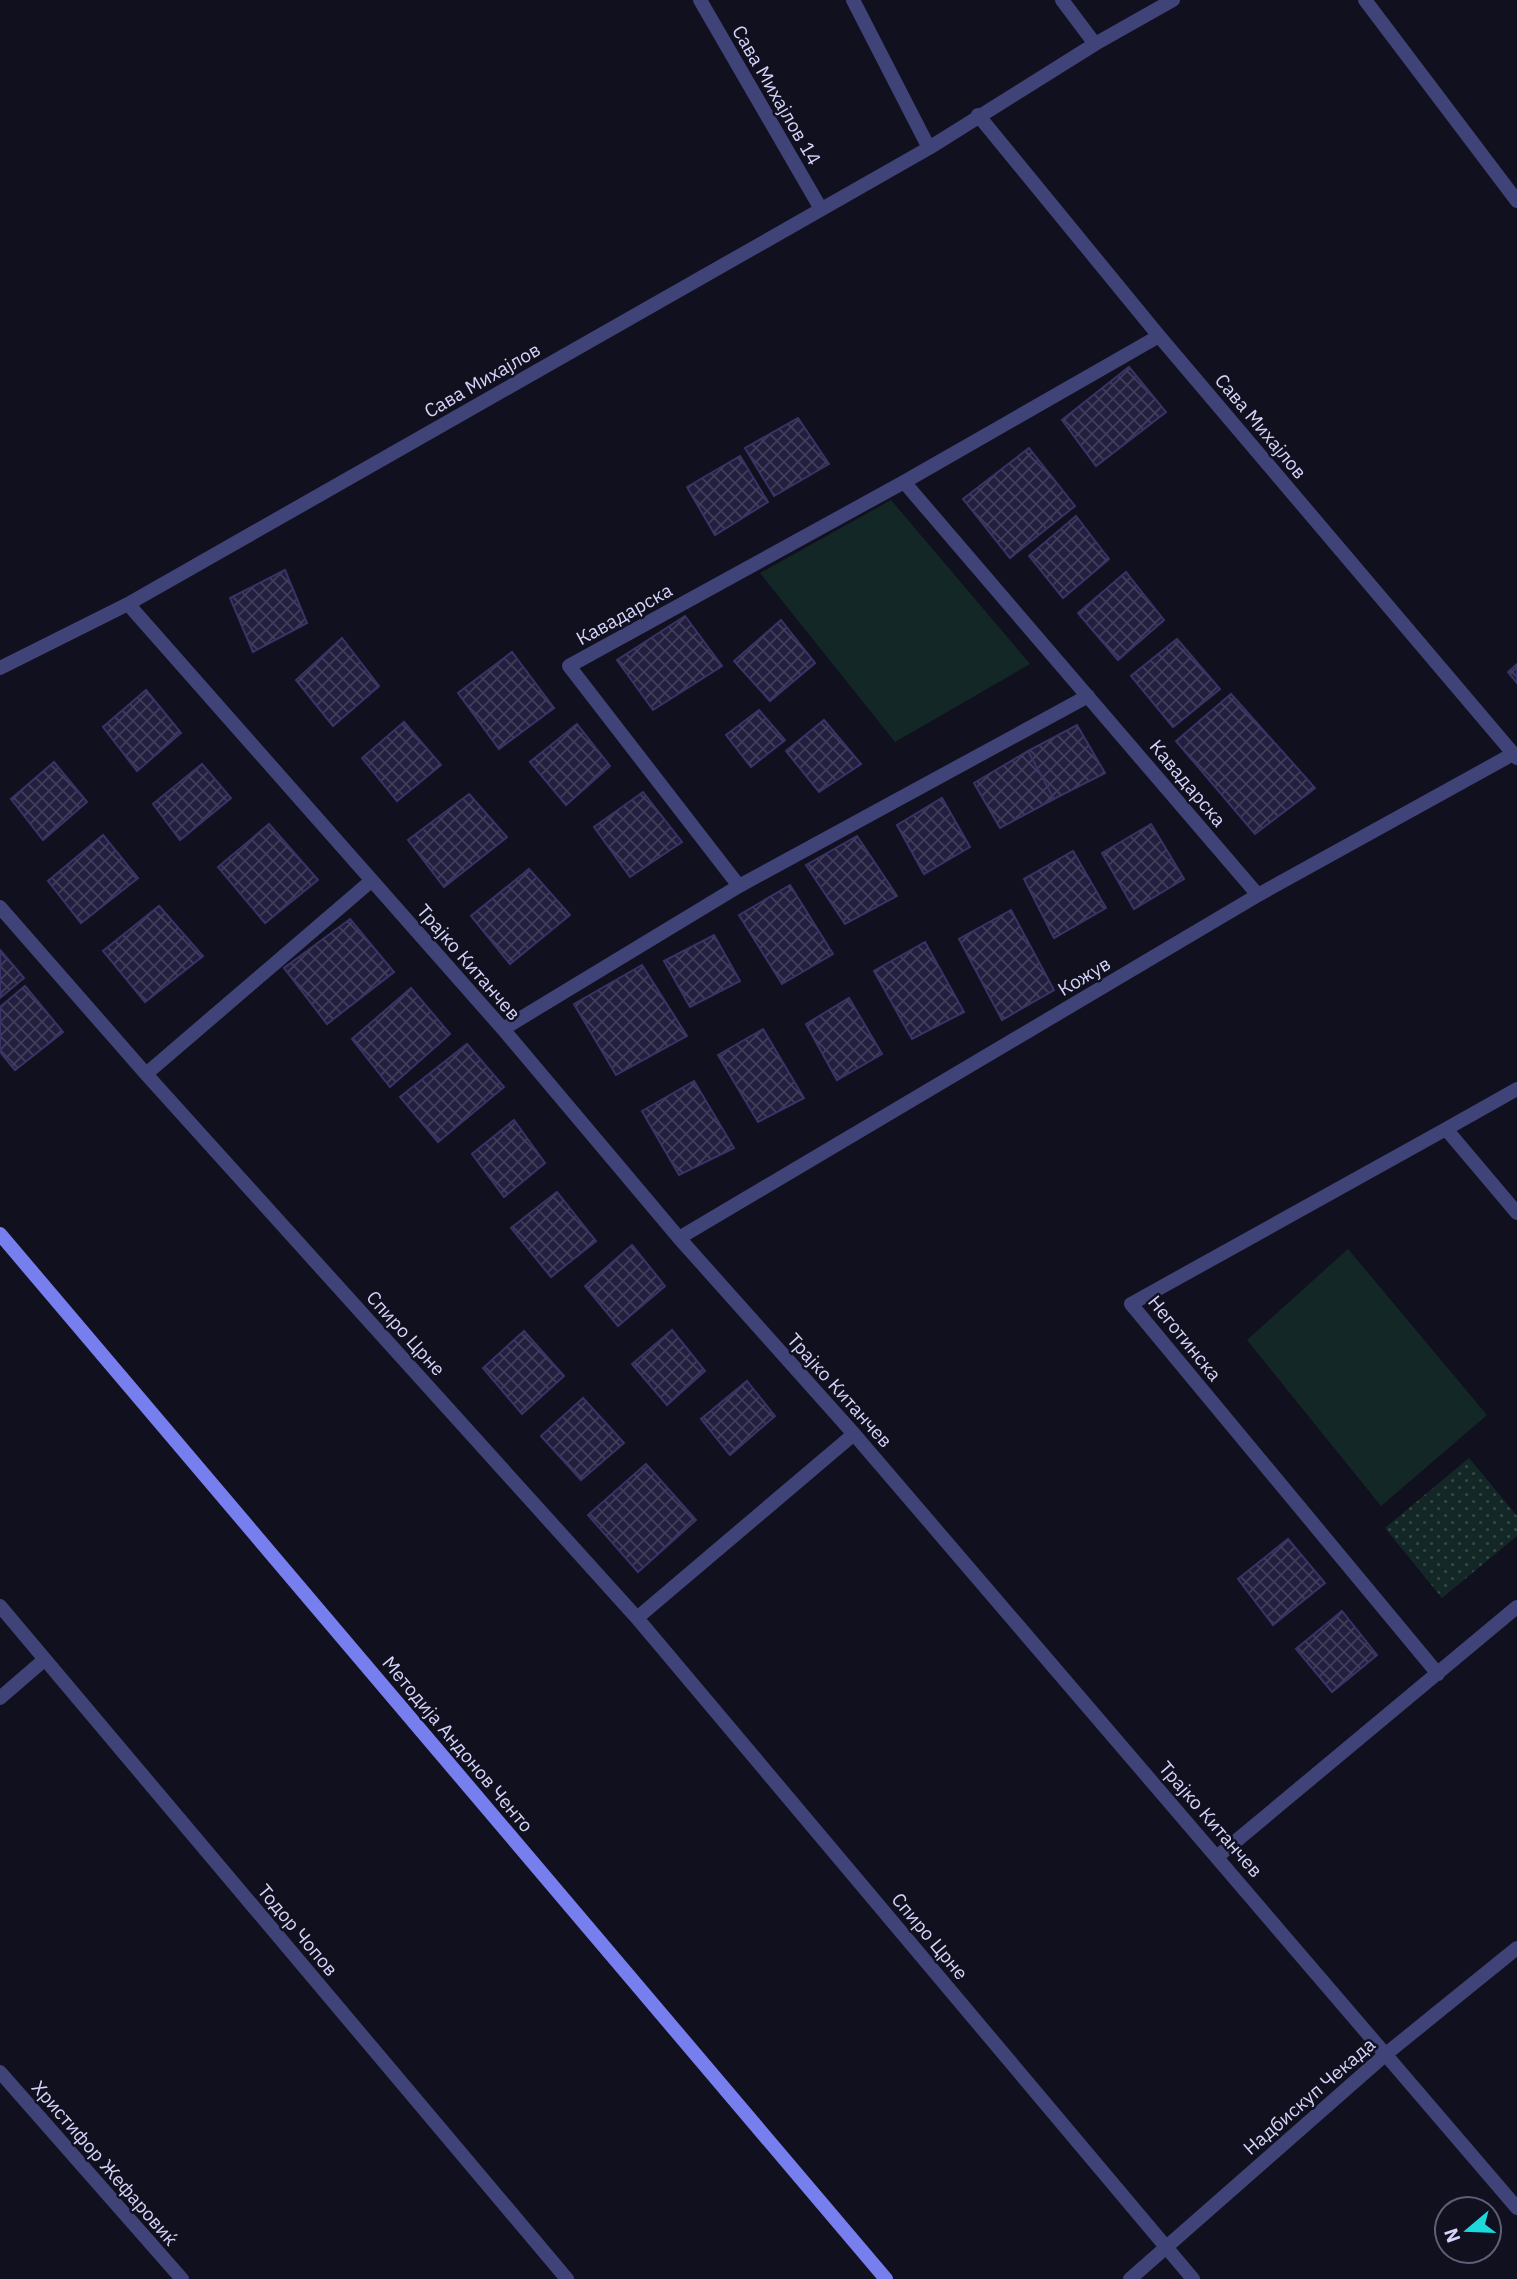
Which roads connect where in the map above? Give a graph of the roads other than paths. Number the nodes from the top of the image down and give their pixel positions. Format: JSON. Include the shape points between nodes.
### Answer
{"nodes":[{"id":1,"x":700,"y":0,"type":"edge"},
{"id":2,"x":853,"y":0,"type":"edge"},
{"id":3,"x":1062,"y":0,"type":"edge"},
{"id":4,"x":1173,"y":0,"type":"edge"},
{"id":5,"x":1366,"y":0,"type":"edge"},
{"id":6,"x":1096,"y":44,"type":"junction"},
{"id":7,"x":978,"y":116,"type":"junction"},
{"id":8,"x":929,"y":148,"type":"junction"},
{"id":9,"x":1517,"y":201,"type":"edge"},
{"id":10,"x":821,"y":209,"type":"junction"},
{"id":11,"x":1159,"y":336,"type":"junction"},
{"id":12,"x":904,"y":482,"type":"junction"},
{"id":13,"x":128,"y":604,"type":"junction"},
{"id":14,"x":0,"y":668,"type":"edge"},
{"id":15,"x":1088,"y":696,"type":"junction"},
{"id":16,"x":1515,"y":756,"type":"edge"},
{"id":17,"x":371,"y":880,"type":"junction"},
{"id":18,"x":739,"y":886,"type":"junction"},
{"id":19,"x":1258,"y":895,"type":"junction"},
{"id":20,"x":0,"y":907,"type":"edge"},
{"id":21,"x":503,"y":1029,"type":"junction"},
{"id":22,"x":146,"y":1074,"type":"junction"},
{"id":23,"x":1517,"y":1089,"type":"edge"},
{"id":24,"x":1446,"y":1129,"type":"junction"},
{"id":25,"x":1517,"y":1213,"type":"edge"},
{"id":26,"x":0,"y":1234,"type":"edge"},
{"id":27,"x":679,"y":1238,"type":"junction"},
{"id":28,"x":854,"y":1434,"type":"junction"},
{"id":29,"x":0,"y":1606,"type":"edge"},
{"id":30,"x":1517,"y":1607,"type":"edge"},
{"id":31,"x":637,"y":1619,"type":"junction"},
{"id":32,"x":44,"y":1660,"type":"junction"},
{"id":33,"x":1438,"y":1674,"type":"junction"},
{"id":34,"x":0,"y":1698,"type":"edge"},
{"id":35,"x":1218,"y":1856,"type":"junction"},
{"id":36,"x":1517,"y":1948,"type":"edge"},
{"id":37,"x":1386,"y":2054,"type":"junction"},
{"id":38,"x":0,"y":2072,"type":"edge"},
{"id":39,"x":1517,"y":2208,"type":"edge"},
{"id":40,"x":1167,"y":2248,"type":"junction"},
{"id":41,"x":182,"y":2279,"type":"edge"},
{"id":42,"x":568,"y":2279,"type":"edge"},
{"id":43,"x":886,"y":2279,"type":"edge"},
{"id":44,"x":1130,"y":2279,"type":"edge"},
{"id":45,"x":1193,"y":2279,"type":"edge"}],
"edges":[{"from":1,"to":10,"type":"street","name":"Сава Михајлов 14"},
{"from":2,"to":8,"type":"street"},
{"from":3,"to":6,"type":"street"},
{"from":4,"to":6,"type":"street","name":"Сава Михајлов"},
{"from":5,"to":9,"type":"street"},
{"from":6,"to":7,"type":"street","name":"Сава Михајлов"},
{"from":7,"to":8,"type":"street","name":"Сава Михајлов"},
{"from":7,"to":11,"type":"street","name":"Сава Михајлов"},
{"from":8,"to":10,"type":"street","name":"Сава Михајлов"},
{"from":10,"to":13,"type":"street","name":"Сава Михајлов"},
{"from":11,"to":12,"type":"street","name":"Кавадарска"},
{"from":11,"to":16,"type":"street","name":"Сава Михајлов"},
{"from":12,"to":15,"type":"street","name":"Кавадарска"},
{"from":12,"to":18,"type":"street","name":"Кавадарска","via":[[569,666]]},
{"from":13,"to":14,"type":"street","name":"Сава Михајлов"},
{"from":13,"to":17,"type":"street","name":"Трајко Китанчев"},
{"from":15,"to":18,"type":"street"},
{"from":15,"to":19,"type":"street","name":"Кавадарска"},
{"from":16,"to":19,"type":"street","name":"Кожув"},
{"from":17,"to":21,"type":"street","name":"Трајко Китанчев"},
{"from":17,"to":22,"type":"street"},
{"from":18,"to":21,"type":"street"},
{"from":19,"to":27,"type":"street","name":"Кожув"},
{"from":20,"to":22,"type":"street","name":"Спиро Црне"},
{"from":21,"to":27,"type":"street","name":"Трајко Китанчев"},
{"from":22,"to":31,"type":"street","name":"Спиро Црне"},
{"from":23,"to":24,"type":"street","name":"Неготинска"},
{"from":24,"to":25,"type":"street"},
{"from":24,"to":33,"type":"street","name":"Неготинска","via":[[1131,1304]]},
{"from":26,"to":43,"type":"main road","name":"Методија Андонов Ченто"},
{"from":27,"to":28,"type":"street","name":"Трајко Китанчев"},
{"from":28,"to":31,"type":"street"},
{"from":28,"to":35,"type":"street","name":"Трајко Китанчев"},
{"from":29,"to":32,"type":"street","name":"Тодор Чопов"},
{"from":30,"to":33,"type":"street"},
{"from":31,"to":40,"type":"street","name":"Спиро Црне"},
{"from":32,"to":34,"type":"street"},
{"from":32,"to":42,"type":"street","name":"Тодор Чопов"},
{"from":33,"to":35,"type":"street"},
{"from":35,"to":37,"type":"street","name":"Трајко Китанчев"},
{"from":36,"to":37,"type":"street","name":"Надбискуп Чекада"},
{"from":37,"to":39,"type":"street","name":"Трајко Китанчев"},
{"from":37,"to":40,"type":"street","name":"Надбискуп Чекада"},
{"from":38,"to":41,"type":"street","name":"Христифор Жефаровиќ"},
{"from":40,"to":44,"type":"street","name":"Надбискуп Чекада"},
{"from":40,"to":45,"type":"street","name":"Спиро Црне"}]}
